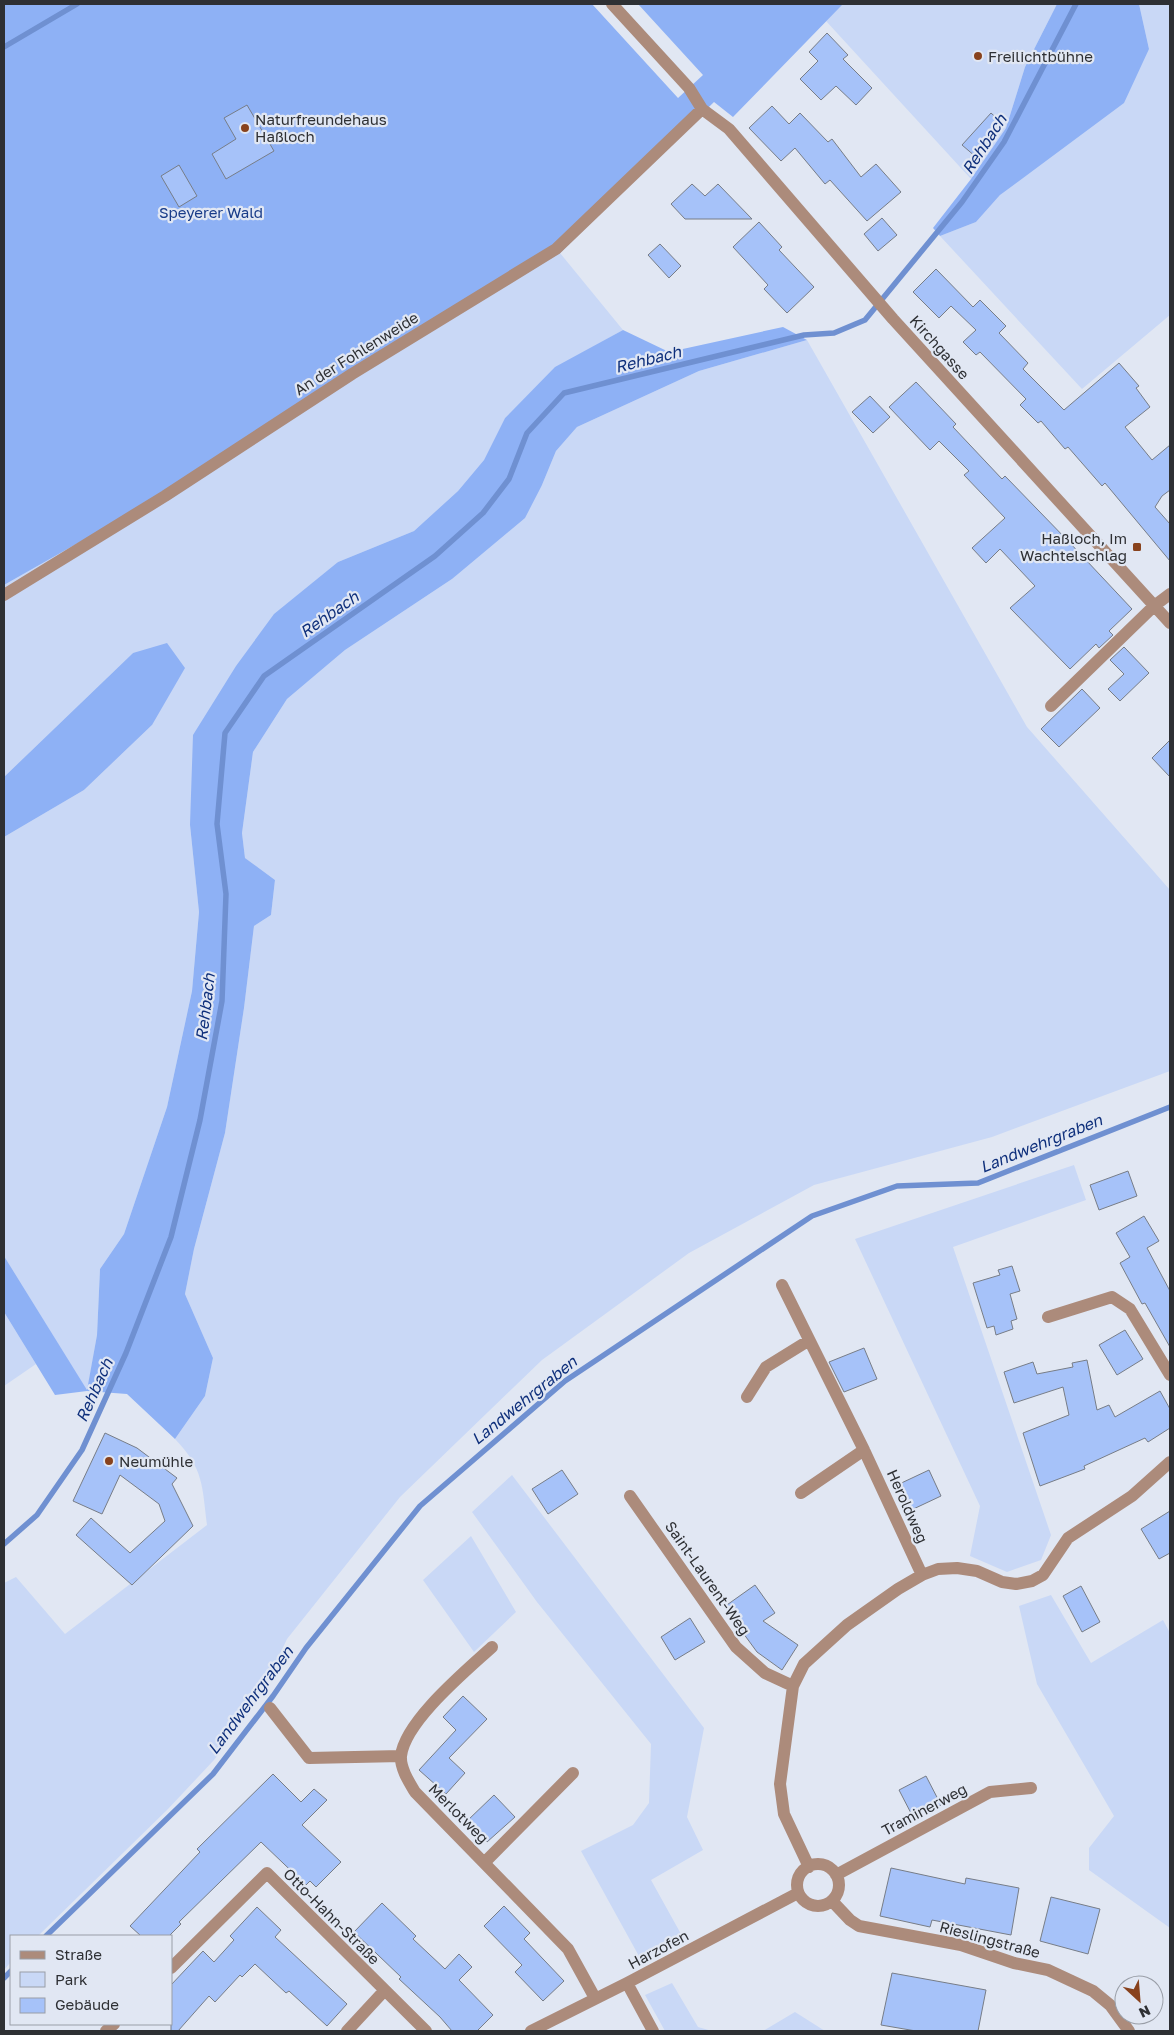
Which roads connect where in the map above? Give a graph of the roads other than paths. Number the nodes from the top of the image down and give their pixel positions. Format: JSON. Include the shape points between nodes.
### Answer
{"nodes":[{"id":1,"x":612,"y":4,"type":"edge"},
{"id":2,"x":702,"y":109,"type":"junction"},
{"id":3,"x":4,"y":594,"type":"edge"},
{"id":4,"x":1170,"y":594,"type":"edge"},
{"id":5,"x":1154,"y":606,"type":"junction"},
{"id":6,"x":1170,"y":623,"type":"edge"},
{"id":7,"x":1050,"y":706,"type":"dead end"},
{"id":8,"x":782,"y":1285,"type":"dead end"},
{"id":9,"x":1048,"y":1317,"type":"dead end"},
{"id":10,"x":808,"y":1341,"type":"junction"},
{"id":11,"x":1170,"y":1375,"type":"edge"},
{"id":12,"x":747,"y":1397,"type":"dead end"},
{"id":13,"x":864,"y":1450,"type":"junction"},
{"id":14,"x":1170,"y":1462,"type":"edge"},
{"id":15,"x":801,"y":1493,"type":"dead end"},
{"id":16,"x":630,"y":1496,"type":"dead end"},
{"id":17,"x":922,"y":1575,"type":"junction"},
{"id":18,"x":492,"y":1646,"type":"dead end"},
{"id":19,"x":793,"y":1686,"type":"junction"},
{"id":20,"x":270,"y":1708,"type":"dead end"},
{"id":21,"x":401,"y":1756,"type":"junction"},
{"id":22,"x":573,"y":1773,"type":"dead end"},
{"id":23,"x":1031,"y":1788,"type":"dead end"},
{"id":24,"x":485,"y":1862,"type":"junction"},
{"id":25,"x":809,"y":1866,"type":"junction"},
{"id":26,"x":836,"y":1875,"type":"junction"},
{"id":27,"x":798,"y":1893,"type":"junction"},
{"id":28,"x":832,"y":1901,"type":"junction"},
{"id":29,"x":172,"y":1967,"type":"edge"},
{"id":30,"x":627,"y":1983,"type":"junction"},
{"id":31,"x":384,"y":1991,"type":"junction"},
{"id":32,"x":595,"y":1998,"type":"junction"},
{"id":33,"x":347,"y":2031,"type":"edge"},
{"id":34,"x":426,"y":2031,"type":"edge"},
{"id":35,"x":531,"y":2031,"type":"edge"},
{"id":36,"x":652,"y":2031,"type":"edge"},
{"id":37,"x":1129,"y":2031,"type":"edge"}],
"edges":[{"from":1,"to":2,"type":"street","via":[[689,88]]},
{"from":2,"to":3,"type":"street","name":"An der Fohlenweide","via":[[556,249]]},
{"from":2,"to":5,"type":"street","name":"Kirchgasse","via":[[729,129],[893,320]]},
{"from":4,"to":5,"type":"street"},
{"from":5,"to":6,"type":"street","name":"Kirchgasse"},
{"from":5,"to":7,"type":"street"},
{"from":8,"to":10,"type":"street","name":"Heroldweg"},
{"from":9,"to":11,"type":"street","via":[[1112,1297],[1130,1309]]},
{"from":10,"to":12,"type":"street","via":[[766,1367]]},
{"from":10,"to":13,"type":"street","name":"Heroldweg"},
{"from":13,"to":15,"type":"street"},
{"from":13,"to":17,"type":"street","name":"Heroldweg"},
{"from":14,"to":17,"type":"street","via":[[1132,1496],[1068,1538],[1043,1575],[1032,1581],[1002,1582],[977,1571],[956,1568]]},
{"from":16,"to":19,"type":"street","name":"Saint-Laurent-Weg","via":[[736,1647],[765,1673]]},
{"from":17,"to":19,"type":"street","via":[[847,1625],[804,1664]]},
{"from":18,"to":21,"type":"street","via":[[436,1700],[409,1733]]},
{"from":19,"to":25,"type":"street","via":[[781,1797],[784,1814]]},
{"from":20,"to":21,"type":"street","via":[[309,1758]]},
{"from":21,"to":24,"type":"street","name":"Merlotweg","via":[[405,1775],[415,1792]]},
{"from":22,"to":24,"type":"street"},
{"from":23,"to":26,"type":"street","name":"Traminerweg","via":[[990,1792]]},
{"from":24,"to":32,"type":"street","name":"Merlotweg","via":[[568,1949]]},
{"from":25,"to":26,"type":"street","via":[[821,1864]]},
{"from":25,"to":27,"type":"street","via":[[800,1875]]},
{"from":26,"to":28,"type":"street","via":[[839,1888]]},
{"from":27,"to":28,"type":"street","via":[[802,1900],[817,1906]]},
{"from":27,"to":30,"type":"street","name":"Harzofen"},
{"from":28,"to":37,"type":"street","name":"Rieslingstraße","via":[[859,1926],[962,1946],[1073,1980],[1110,2005]]},
{"from":29,"to":31,"type":"street","name":"Otto-Hahn-Straße","via":[[267,1874]]},
{"from":30,"to":32,"type":"street","name":"Harzofen"},
{"from":30,"to":36,"type":"street"},
{"from":31,"to":33,"type":"street"},
{"from":31,"to":34,"type":"street","name":"Otto-Hahn-Straße"},
{"from":32,"to":35,"type":"street","name":"Harzofen"}]}
